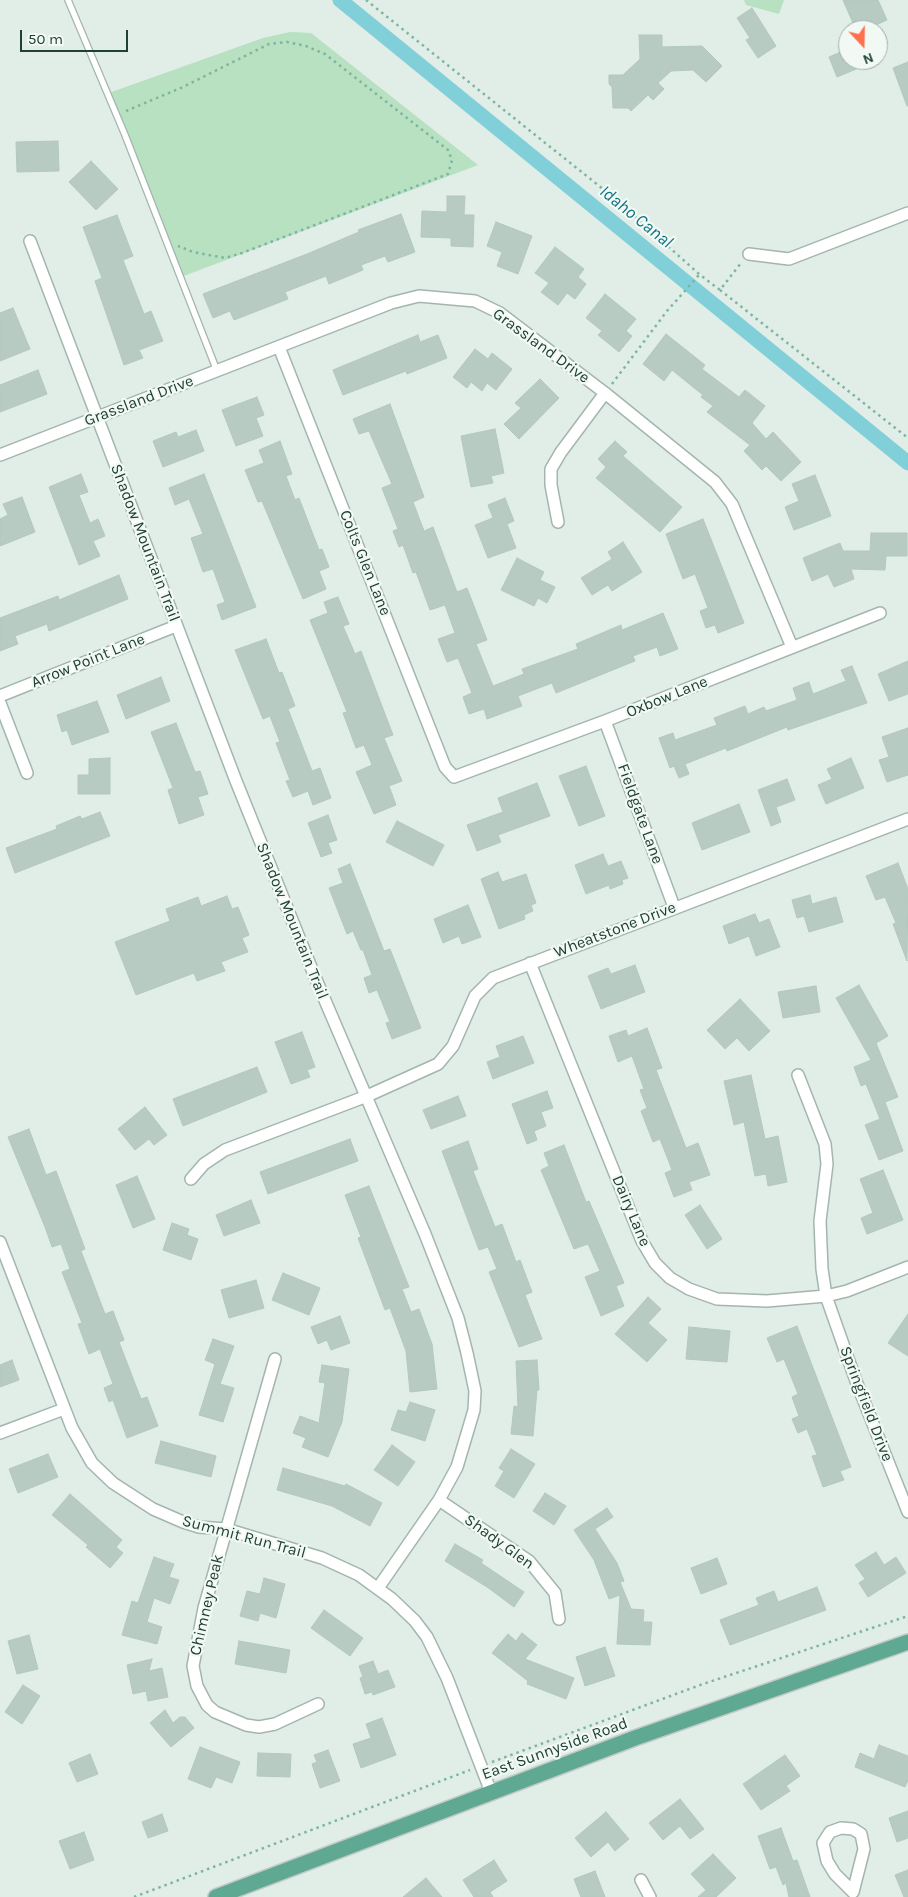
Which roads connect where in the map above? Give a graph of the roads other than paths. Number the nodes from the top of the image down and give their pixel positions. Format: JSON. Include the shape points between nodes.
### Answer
{"nodes":[{"id":1,"x":68,"y":0,"type":"edge"},
{"id":2,"x":908,"y":213,"type":"edge"},
{"id":3,"x":30,"y":241,"type":"dead end"},
{"id":4,"x":749,"y":254,"type":"road end"},
{"id":5,"x":279,"y":347,"type":"junction"},
{"id":6,"x":217,"y":371,"type":"junction"},
{"id":7,"x":605,"y":393,"type":"junction"},
{"id":8,"x":97,"y":418,"type":"junction"},
{"id":9,"x":0,"y":455,"type":"edge"},
{"id":10,"x":558,"y":522,"type":"dead end"},
{"id":11,"x":880,"y":613,"type":"dead end"},
{"id":12,"x":176,"y":626,"type":"junction"},
{"id":13,"x":792,"y":647,"type":"junction"},
{"id":14,"x":0,"y":696,"type":"edge"},
{"id":15,"x":0,"y":703,"type":"edge"},
{"id":16,"x":605,"y":721,"type":"junction"},
{"id":17,"x":27,"y":772,"type":"dead end"},
{"id":18,"x":454,"y":777,"type":"joint"},
{"id":19,"x":908,"y":819,"type":"edge"},
{"id":20,"x":674,"y":907,"type":"junction"},
{"id":21,"x":530,"y":963,"type":"junction"},
{"id":22,"x":798,"y":1075,"type":"dead end"},
{"id":23,"x":367,"y":1096,"type":"junction"},
{"id":24,"x":191,"y":1179,"type":"dead end"},
{"id":25,"x":0,"y":1242,"type":"edge"},
{"id":26,"x":908,"y":1267,"type":"edge"},
{"id":27,"x":826,"y":1296,"type":"junction"},
{"id":28,"x":275,"y":1359,"type":"dead end"},
{"id":29,"x":64,"y":1409,"type":"junction"},
{"id":30,"x":0,"y":1433,"type":"edge"},
{"id":31,"x":439,"y":1500,"type":"junction"},
{"id":32,"x":908,"y":1512,"type":"edge"},
{"id":33,"x":226,"y":1529,"type":"junction"},
{"id":34,"x":378,"y":1588,"type":"junction"},
{"id":35,"x":559,"y":1619,"type":"dead end"},
{"id":36,"x":908,"y":1642,"type":"edge"},
{"id":37,"x":318,"y":1704,"type":"dead end"},
{"id":38,"x":491,"y":1792,"type":"junction"},
{"id":39,"x":641,"y":1880,"type":"dead end"},
{"id":40,"x":853,"y":1895,"type":"edge"},
{"id":41,"x":216,"y":1897,"type":"edge"},
{"id":42,"x":650,"y":1897,"type":"edge"}],
"edges":[{"from":1,"to":6,"type":"lane","via":[[125,135]]},
{"from":2,"to":4,"type":"street","via":[[789,259]]},
{"from":3,"to":8,"type":"street","name":"Shadow Mountain Trail"},
{"from":5,"to":6,"type":"street","name":"Grassland Drive"},
{"from":5,"to":7,"type":"street","name":"Grassland Drive","via":[[391,303],[419,296],[450,297],[475,301],[500,313]]},
{"from":5,"to":18,"type":"street","name":"Colts Glen Lane","via":[[444,768]]},
{"from":6,"to":8,"type":"street","name":"Grassland Drive"},
{"from":7,"to":10,"type":"street","via":[[560,452],[551,469]]},
{"from":7,"to":13,"type":"street","name":"Grassland Drive","via":[[715,482],[732,504]]},
{"from":8,"to":9,"type":"street","name":"Grassland Drive"},
{"from":8,"to":12,"type":"street","name":"Shadow Mountain Trail"},
{"from":11,"to":13,"type":"street","name":"Oxbow Lane"},
{"from":12,"to":14,"type":"street","name":"Arrow Point Lane"},
{"from":12,"to":23,"type":"street","name":"Shadow Mountain Trail","via":[[315,978]]},
{"from":13,"to":16,"type":"street","name":"Oxbow Lane"},
{"from":15,"to":17,"type":"street"},
{"from":16,"to":18,"type":"street","name":"Oxbow Lane"},
{"from":16,"to":20,"type":"street","name":"Fieldgate Lane"},
{"from":19,"to":20,"type":"street","name":"Wheatstone Drive"},
{"from":20,"to":21,"type":"street","name":"Wheatstone Drive"},
{"from":21,"to":23,"type":"street","name":"Wheatstone Drive","via":[[493,978],[475,996],[453,1046],[438,1064]]},
{"from":21,"to":27,"type":"street","name":"Dairy Lane","via":[[642,1241],[655,1263],[689,1290],[717,1299],[767,1301]]},
{"from":22,"to":27,"type":"street","name":"Springfield Drive","via":[[825,1144],[828,1164],[820,1221]]},
{"from":23,"to":24,"type":"street","name":"Wheatstone Drive","via":[[225,1150],[204,1164]]},
{"from":23,"to":31,"type":"street","name":"Shadow Mountain Trail","via":[[458,1318],[475,1391],[470,1429],[456,1468]]},
{"from":25,"to":29,"type":"street","name":"Summit Run Trail"},
{"from":26,"to":27,"type":"street","name":"Dairy Lane"},
{"from":27,"to":32,"type":"street","name":"Springfield Drive"},
{"from":28,"to":33,"type":"street","name":"Chimney Peak"},
{"from":29,"to":30,"type":"street"},
{"from":29,"to":33,"type":"street","name":"Summit Run Trail","via":[[92,1463],[114,1483],[152,1508],[183,1522]]},
{"from":31,"to":34,"type":"street","name":"Shadow Mountain Trail"},
{"from":31,"to":35,"type":"street","name":"Shady Glen","via":[[529,1561],[555,1593]]},
{"from":33,"to":34,"type":"street","name":"Summit Run Trail","via":[[322,1558]]},
{"from":33,"to":37,"type":"street","name":"Chimney Peak","via":[[204,1608],[193,1666],[197,1686],[207,1705],[215,1712],[259,1727],[275,1724]]},
{"from":34,"to":38,"type":"street","name":"Summit Run Trail","via":[[415,1621],[427,1637],[447,1678]]},
{"from":36,"to":38,"type":"main road","name":"East Sunnyside Road"},
{"from":38,"to":41,"type":"main road","name":"East Sunnyside Road"},
{"from":39,"to":42,"type":"street"},
{"from":40,"to":40,"type":"street","via":[[864,1849],[861,1834],[841,1828],[830,1832],[823,1843],[827,1861]]}]}
